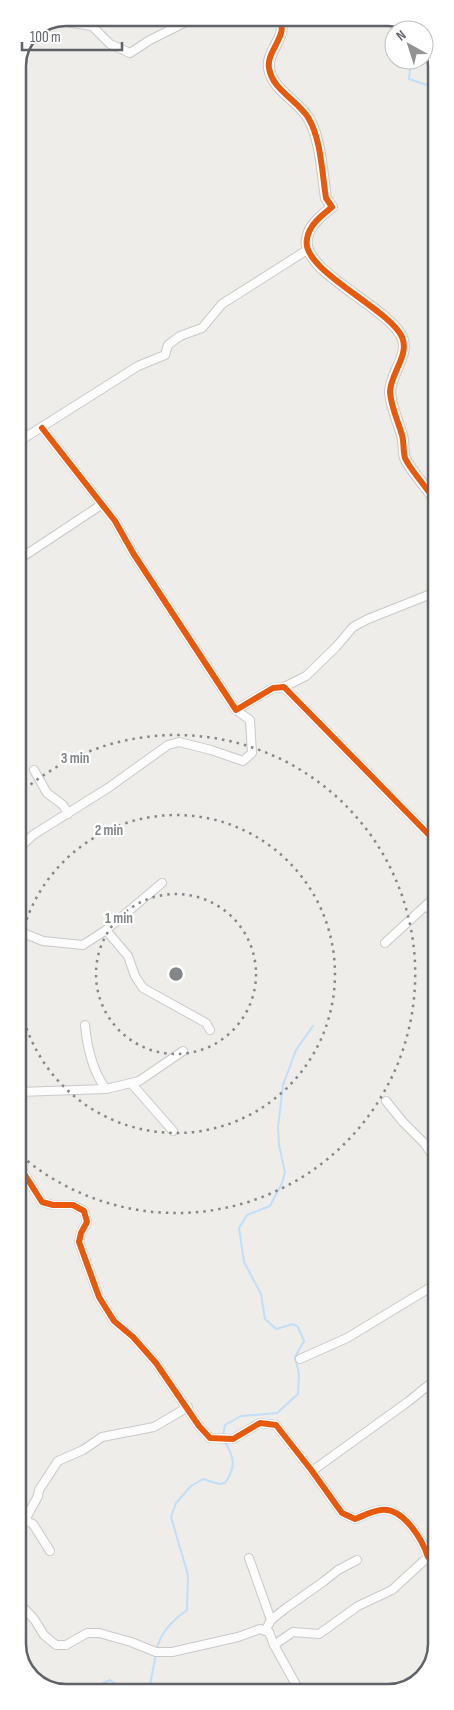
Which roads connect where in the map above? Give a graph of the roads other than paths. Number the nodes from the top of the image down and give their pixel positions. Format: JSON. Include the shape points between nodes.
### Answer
{"nodes":[{"id":1,"x":92,"y":26,"type":"edge"},
{"id":2,"x":178,"y":26,"type":"edge"},
{"id":3,"x":282,"y":26,"type":"edge"},
{"id":4,"x":307,"y":250,"type":"junction"},
{"id":5,"x":42,"y":428,"type":"junction"},
{"id":6,"x":26,"y":437,"type":"edge"},
{"id":7,"x":428,"y":490,"type":"edge"},
{"id":8,"x":101,"y":505,"type":"junction"},
{"id":9,"x":26,"y":555,"type":"edge"},
{"id":10,"x":428,"y":595,"type":"edge"},
{"id":11,"x":284,"y":687,"type":"junction"},
{"id":12,"x":236,"y":710,"type":"junction"},
{"id":13,"x":34,"y":770,"type":"dead end"},
{"id":14,"x":68,"y":814,"type":"junction"},
{"id":15,"x":428,"y":834,"type":"edge"},
{"id":16,"x":26,"y":842,"type":"edge"},
{"id":17,"x":162,"y":883,"type":"dead end"},
{"id":18,"x":426,"y":906,"type":"edge"},
{"id":19,"x":106,"y":930,"type":"junction"},
{"id":20,"x":26,"y":934,"type":"edge"},
{"id":21,"x":385,"y":943,"type":"dead end"},
{"id":22,"x":85,"y":1025,"type":"dead end"},
{"id":23,"x":210,"y":1030,"type":"dead end"},
{"id":24,"x":183,"y":1051,"type":"dead end"},
{"id":25,"x":131,"y":1083,"type":"junction"},
{"id":26,"x":106,"y":1089,"type":"junction"},
{"id":27,"x":26,"y":1092,"type":"edge"},
{"id":28,"x":386,"y":1101,"type":"dead end"},
{"id":29,"x":173,"y":1131,"type":"dead end"},
{"id":30,"x":428,"y":1149,"type":"edge"},
{"id":31,"x":26,"y":1177,"type":"edge"},
{"id":32,"x":428,"y":1289,"type":"edge"},
{"id":33,"x":300,"y":1359,"type":"dead end"},
{"id":34,"x":428,"y":1386,"type":"edge"},
{"id":35,"x":188,"y":1407,"type":"junction"},
{"id":36,"x":312,"y":1471,"type":"junction"},
{"id":37,"x":26,"y":1511,"type":"edge"},
{"id":38,"x":26,"y":1520,"type":"edge"},
{"id":39,"x":50,"y":1551,"type":"dead end"},
{"id":40,"x":428,"y":1557,"type":"joint"},
{"id":41,"x":249,"y":1558,"type":"dead end"},
{"id":42,"x":357,"y":1560,"type":"dead end"},
{"id":43,"x":26,"y":1610,"type":"edge"},
{"id":44,"x":271,"y":1620,"type":"junction"},
{"id":45,"x":265,"y":1631,"type":"junction"},
{"id":46,"x":274,"y":1645,"type":"junction"},
{"id":47,"x":296,"y":1684,"type":"edge"}],
"edges":[{"from":1,"to":2,"type":"street","via":[[110,44],[130,52]]},
{"from":3,"to":4,"type":"street","via":[[269,56],[269,68],[276,83],[308,116],[316,132],[326,198],[332,207],[309,231]]},
{"from":4,"to":5,"type":"street","via":[[222,304],[202,328],[180,336],[168,345],[166,355],[138,366]]},
{"from":4,"to":7,"type":"street","via":[[324,271],[372,307],[402,338],[403,350],[390,390],[394,414],[403,436],[405,458]]},
{"from":5,"to":6,"type":"street"},
{"from":5,"to":8,"type":"street"},
{"from":8,"to":9,"type":"street"},
{"from":8,"to":12,"type":"street","via":[[115,521],[133,554]]},
{"from":10,"to":11,"type":"street","via":[[353,627],[306,676]]},
{"from":11,"to":12,"type":"street","via":[[273,688]]},
{"from":11,"to":15,"type":"street"},
{"from":12,"to":14,"type":"street","via":[[250,720],[252,753],[243,761],[179,742],[168,745]]},
{"from":13,"to":14,"type":"street","via":[[47,793],[63,805]]},
{"from":14,"to":16,"type":"street"},
{"from":17,"to":19,"type":"street"},
{"from":18,"to":21,"type":"street"},
{"from":19,"to":20,"type":"street","via":[[84,945],[43,940]]},
{"from":19,"to":23,"type":"street","via":[[128,956],[143,988],[206,1023]]},
{"from":22,"to":26,"type":"street","via":[[87,1044],[100,1082]]},
{"from":24,"to":25,"type":"street"},
{"from":25,"to":26,"type":"street"},
{"from":25,"to":29,"type":"street"},
{"from":26,"to":27,"type":"street"},
{"from":28,"to":30,"type":"street"},
{"from":31,"to":35,"type":"street","via":[[42,1202],[73,1205],[84,1211],[87,1222],[79,1242],[99,1297],[114,1321],[156,1363]]},
{"from":32,"to":33,"type":"street","via":[[347,1338]]},
{"from":34,"to":36,"type":"street"},
{"from":35,"to":36,"type":"street","via":[[210,1438],[233,1438],[260,1423],[276,1425]]},
{"from":35,"to":37,"type":"street","via":[[154,1428],[102,1437],[58,1461]]},
{"from":36,"to":40,"type":"street","via":[[342,1513],[355,1519],[382,1510],[400,1514],[424,1543]]},
{"from":38,"to":39,"type":"street","via":[[33,1524]]},
{"from":40,"to":46,"type":"street","via":[[392,1590],[358,1606],[319,1634],[293,1632]]},
{"from":41,"to":44,"type":"street"},
{"from":42,"to":44,"type":"street","via":[[338,1570]]},
{"from":43,"to":45,"type":"street","via":[[56,1645],[66,1645],[87,1633],[99,1633],[156,1652],[172,1652],[260,1629]]},
{"from":44,"to":45,"type":"street"},
{"from":45,"to":46,"type":"street","via":[[269,1632]]},
{"from":46,"to":47,"type":"street"}]}
